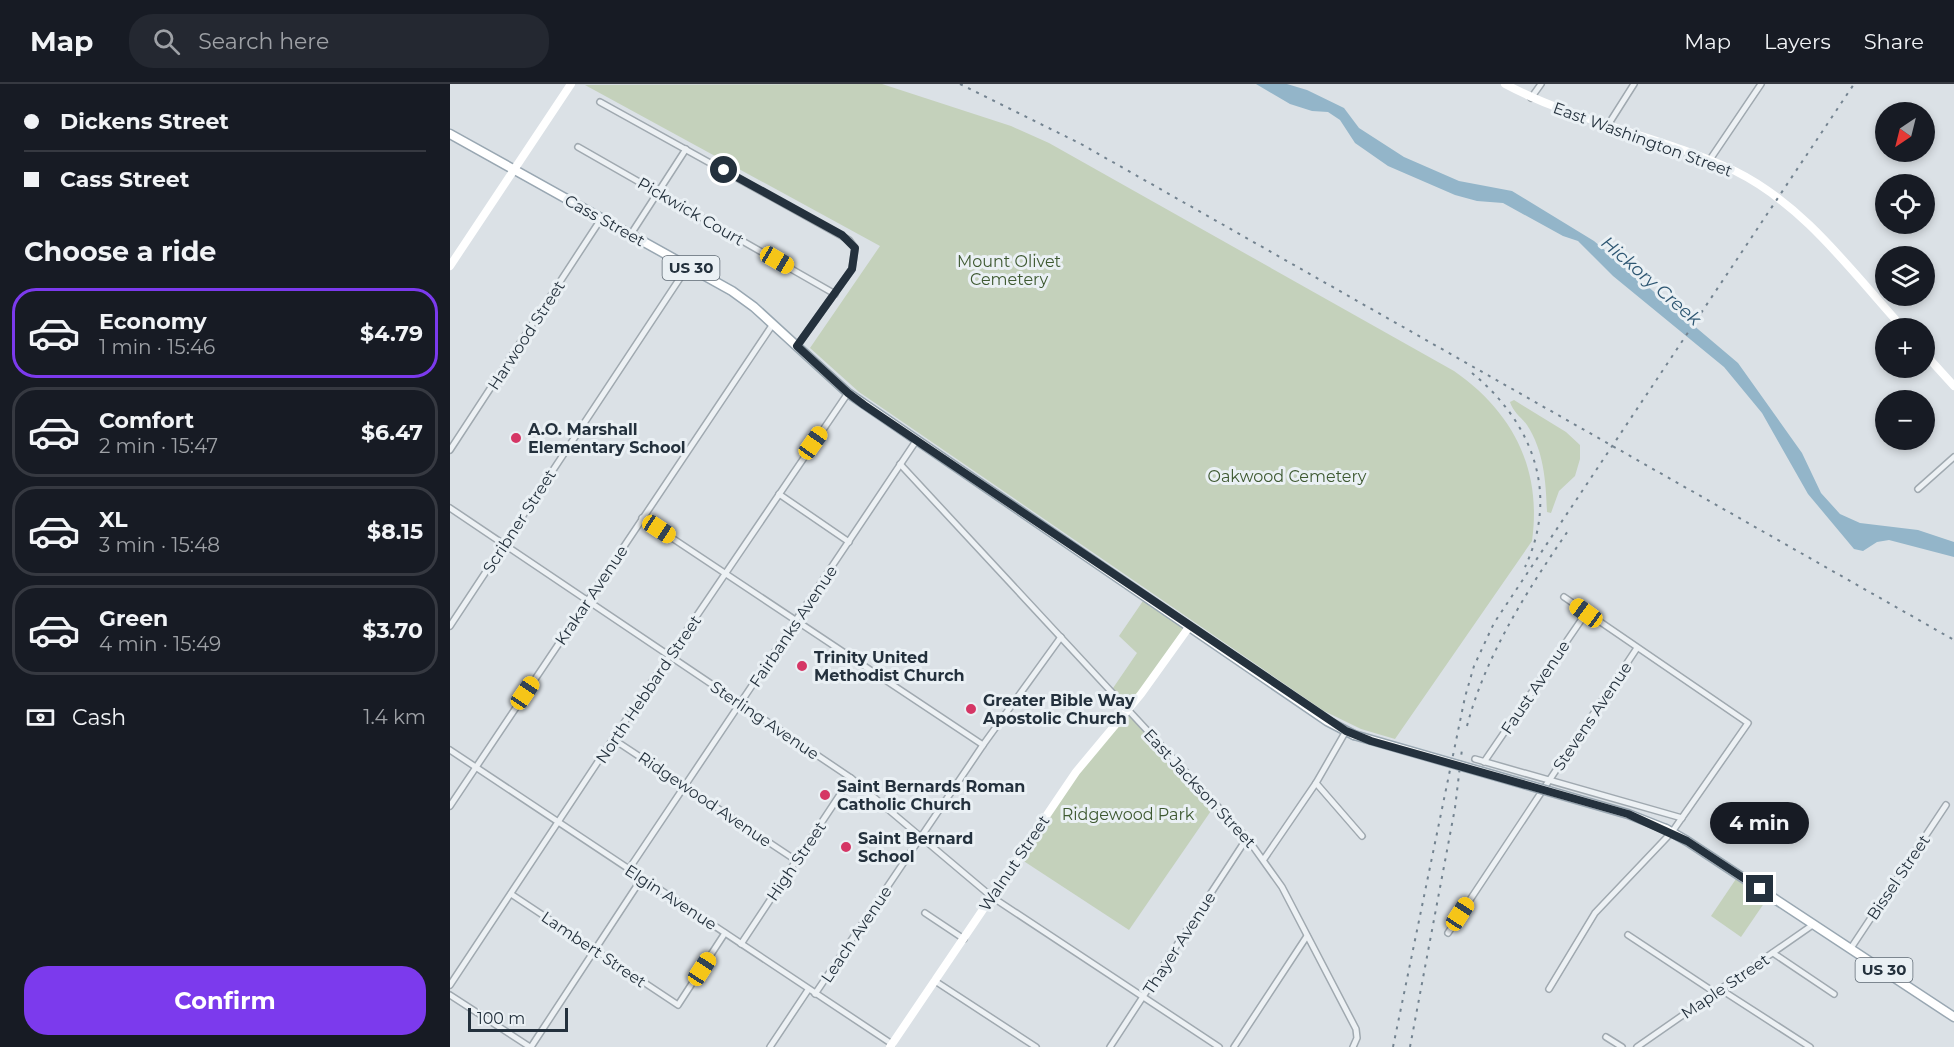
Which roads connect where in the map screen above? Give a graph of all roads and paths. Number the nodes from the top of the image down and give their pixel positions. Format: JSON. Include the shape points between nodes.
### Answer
{"nodes":[{"id":1,"x":571,"y":84,"type":"edge"},
{"id":2,"x":1505,"y":84,"type":"edge"},
{"id":3,"x":1541,"y":84,"type":"edge"},
{"id":4,"x":1634,"y":84,"type":"edge"},
{"id":5,"x":1761,"y":84,"type":"edge"},
{"id":6,"x":1531,"y":98,"type":"junction"},
{"id":7,"x":600,"y":102,"type":"dead end"},
{"id":8,"x":1608,"y":125,"type":"junction"},
{"id":9,"x":450,"y":134,"type":"edge"},
{"id":10,"x":578,"y":147,"type":"dead end"},
{"id":11,"x":686,"y":149,"type":"junction"},
{"id":12,"x":1709,"y":161,"type":"junction"},
{"id":13,"x":514,"y":170,"type":"junction"},
{"id":14,"x":660,"y":192,"type":"junction"},
{"id":15,"x":601,"y":219,"type":"junction"},
{"id":16,"x":631,"y":234,"type":"junction"},
{"id":17,"x":450,"y":266,"type":"edge"},
{"id":18,"x":688,"y":266,"type":"junction"},
{"id":19,"x":835,"y":294,"type":"junction"},
{"id":20,"x":1894,"y":318,"type":"edge"},
{"id":21,"x":773,"y":324,"type":"junction"},
{"id":22,"x":797,"y":346,"type":"junction"},
{"id":23,"x":1935,"y":364,"type":"edge"},
{"id":24,"x":1954,"y":386,"type":"edge"},
{"id":25,"x":848,"y":393,"type":"junction"},
{"id":26,"x":916,"y":441,"type":"junction"},
{"id":27,"x":450,"y":450,"type":"edge"},
{"id":28,"x":1954,"y":458,"type":"edge"},
{"id":29,"x":900,"y":464,"type":"junction"},
{"id":30,"x":1918,"y":489,"type":"dead end"},
{"id":31,"x":779,"y":494,"type":"junction"},
{"id":32,"x":450,"y":508,"type":"edge"},
{"id":33,"x":642,"y":518,"type":"junction"},
{"id":34,"x":849,"y":542,"type":"junction"},
{"id":35,"x":503,"y":545,"type":"junction"},
{"id":36,"x":726,"y":573,"type":"junction"},
{"id":37,"x":1564,"y":597,"type":"dead end"},
{"id":38,"x":588,"y":600,"type":"junction"},
{"id":39,"x":1586,"y":613,"type":"junction"},
{"id":40,"x":797,"y":621,"type":"junction"},
{"id":41,"x":450,"y":626,"type":"edge"},
{"id":42,"x":1189,"y":627,"type":"junction"},
{"id":43,"x":1061,"y":637,"type":"junction"},
{"id":44,"x":1637,"y":648,"type":"junction"},
{"id":45,"x":671,"y":656,"type":"junction"},
{"id":46,"x":741,"y":704,"type":"junction"},
{"id":47,"x":1128,"y":710,"type":"junction"},
{"id":48,"x":1350,"y":733,"type":"junction"},
{"id":49,"x":613,"y":739,"type":"junction"},
{"id":50,"x":983,"y":745,"type":"junction"},
{"id":51,"x":450,"y":750,"type":"edge"},
{"id":52,"x":1475,"y":759,"type":"dead end"},
{"id":53,"x":1485,"y":762,"type":"junction"},
{"id":54,"x":475,"y":767,"type":"junction"},
{"id":55,"x":851,"y":778,"type":"junction"},
{"id":56,"x":1549,"y":781,"type":"junction"},
{"id":57,"x":1316,"y":783,"type":"junction"},
{"id":58,"x":685,"y":786,"type":"junction"},
{"id":59,"x":1946,"y":805,"type":"dead end"},
{"id":60,"x":450,"y":806,"type":"edge"},
{"id":61,"x":1682,"y":818,"type":"junction"},
{"id":62,"x":558,"y":822,"type":"junction"},
{"id":63,"x":1669,"y":831,"type":"junction"},
{"id":64,"x":921,"y":836,"type":"junction"},
{"id":65,"x":1362,"y":836,"type":"dead end"},
{"id":66,"x":1247,"y":838,"type":"junction"},
{"id":67,"x":1264,"y":859,"type":"junction"},
{"id":68,"x":796,"y":861,"type":"junction"},
{"id":69,"x":628,"y":869,"type":"junction"},
{"id":70,"x":642,"y":878,"type":"junction"},
{"id":71,"x":511,"y":894,"type":"junction"},
{"id":72,"x":992,"y":897,"type":"junction"},
{"id":73,"x":925,"y":913,"type":"dead end"},
{"id":74,"x":1814,"y":924,"type":"junction"},
{"id":75,"x":725,"y":933,"type":"junction"},
{"id":76,"x":1448,"y":933,"type":"dead end"},
{"id":77,"x":1628,"y":935,"type":"dead end"},
{"id":78,"x":1307,"y":936,"type":"junction"},
{"id":79,"x":964,"y":939,"type":"junction"},
{"id":80,"x":741,"y":944,"type":"junction"},
{"id":81,"x":1851,"y":948,"type":"junction"},
{"id":82,"x":596,"y":951,"type":"junction"},
{"id":83,"x":1773,"y":953,"type":"junction"},
{"id":84,"x":935,"y":981,"type":"junction"},
{"id":85,"x":450,"y":985,"type":"edge"},
{"id":86,"x":1549,"y":989,"type":"dead end"},
{"id":87,"x":1720,"y":989,"type":"junction"},
{"id":88,"x":808,"y":990,"type":"junction"},
{"id":89,"x":1714,"y":992,"type":"junction"},
{"id":90,"x":450,"y":994,"type":"edge"},
{"id":91,"x":815,"y":994,"type":"junction"},
{"id":92,"x":1834,"y":994,"type":"dead end"},
{"id":93,"x":1143,"y":996,"type":"junction"},
{"id":94,"x":1954,"y":1017,"type":"edge"},
{"id":95,"x":1606,"y":1037,"type":"dead end"},
{"id":96,"x":891,"y":1046,"type":"edge"},
{"id":97,"x":531,"y":1047,"type":"edge"},
{"id":98,"x":770,"y":1047,"type":"edge"},
{"id":99,"x":1036,"y":1047,"type":"edge"},
{"id":100,"x":1110,"y":1047,"type":"edge"},
{"id":101,"x":1219,"y":1047,"type":"edge"},
{"id":102,"x":1234,"y":1047,"type":"edge"},
{"id":103,"x":1353,"y":1047,"type":"edge"},
{"id":104,"x":1622,"y":1047,"type":"edge"},
{"id":105,"x":1636,"y":1047,"type":"edge"},
{"id":106,"x":1810,"y":1047,"type":"edge"}],
"edges":[{"from":1,"to":13,"type":"street"},
{"from":2,"to":6,"type":"street","name":"East Washington Street"},
{"from":3,"to":6,"type":"street"},
{"from":4,"to":8,"type":"street"},
{"from":5,"to":12,"type":"street"},
{"from":6,"to":8,"type":"street","name":"East Washington Street"},
{"from":7,"to":11,"type":"street"},
{"from":8,"to":12,"type":"street","name":"East Washington Street"},
{"from":9,"to":13,"type":"main road","name":"Cass Street","number":"US 30"},
{"from":10,"to":14,"type":"street","name":"Pickwick Court"},
{"from":11,"to":14,"type":"street"},
{"from":11,"to":19,"type":"street","via":[[842,235],[855,248],[852,269]]},
{"from":12,"to":20,"type":"street","name":"East Washington Street","via":[[1754,182],[1792,209]]},
{"from":13,"to":15,"type":"main road","name":"Cass Street","number":"US 30"},
{"from":13,"to":17,"type":"street"},
{"from":14,"to":16,"type":"street"},
{"from":14,"to":19,"type":"street","name":"Pickwick Court"},
{"from":15,"to":16,"type":"main road","name":"Cass Street","number":"US 30"},
{"from":15,"to":27,"type":"street","name":"Harwood Street"},
{"from":16,"to":18,"type":"main road","name":"Cass Street","number":"US 30"},
{"from":18,"to":21,"type":"main road","name":"Cass Street","number":"US 30","via":[[732,291]]},
{"from":18,"to":35,"type":"street","name":"Scribner Street"},
{"from":19,"to":22,"type":"street"},
{"from":21,"to":22,"type":"main road","name":"Cass Street","number":"US 30"},
{"from":21,"to":33,"type":"street","name":"Krakar Avenue"},
{"from":22,"to":25,"type":"main road","name":"Cass Street","number":"US 30"},
{"from":23,"to":24,"type":"street"},
{"from":25,"to":26,"type":"main road","name":"Cass Street","number":"US 30"},
{"from":25,"to":31,"type":"street","name":"North Hebbard Street"},
{"from":26,"to":29,"type":"street","name":"Fairbanks Avenue"},
{"from":26,"to":42,"type":"main road","name":"Cass Street","number":"US 30"},
{"from":28,"to":30,"type":"street"},
{"from":29,"to":34,"type":"street","name":"Fairbanks Avenue"},
{"from":29,"to":43,"type":"street","name":"East Jackson Street"},
{"from":31,"to":34,"type":"street"},
{"from":31,"to":36,"type":"street","name":"North Hebbard Street"},
{"from":32,"to":35,"type":"street","name":"Sterling Avenue"},
{"from":33,"to":36,"type":"street"},
{"from":33,"to":38,"type":"street","name":"Krakar Avenue"},
{"from":34,"to":40,"type":"street","name":"Fairbanks Avenue"},
{"from":35,"to":38,"type":"street","name":"Sterling Avenue"},
{"from":35,"to":41,"type":"street","name":"Scribner Street"},
{"from":36,"to":40,"type":"street"},
{"from":36,"to":45,"type":"street","name":"North Hebbard Street"},
{"from":37,"to":39,"type":"street"},
{"from":38,"to":45,"type":"street","name":"Sterling Avenue"},
{"from":38,"to":54,"type":"street","name":"Krakar Avenue"},
{"from":39,"to":44,"type":"street"},
{"from":39,"to":53,"type":"street","name":"Faust Avenue"},
{"from":40,"to":46,"type":"street","name":"Fairbanks Avenue"},
{"from":40,"to":50,"type":"street"},
{"from":42,"to":47,"type":"street","name":"Walnut Street"},
{"from":42,"to":48,"type":"main road","name":"Cass Street","number":"US 30"},
{"from":43,"to":47,"type":"street","name":"East Jackson Street"},
{"from":43,"to":50,"type":"street","name":"Leach Avenue"},
{"from":44,"to":56,"type":"street","name":"Stevens Avenue"},
{"from":44,"to":61,"type":"street","via":[[1748,723]]},
{"from":45,"to":46,"type":"street","name":"Sterling Avenue"},
{"from":45,"to":49,"type":"street","name":"North Hebbard Street"},
{"from":46,"to":55,"type":"street","name":"Sterling Avenue"},
{"from":46,"to":58,"type":"street","name":"Fairbanks Avenue"},
{"from":47,"to":66,"type":"street","name":"East Jackson Street"},
{"from":47,"to":72,"type":"street","name":"Walnut Street","via":[[1076,772]]},
{"from":48,"to":57,"type":"street"},
{"from":48,"to":63,"type":"main road","name":"Cass Street","number":"US 30","bridge":true,"via":[[1628,814]]},
{"from":49,"to":58,"type":"street","name":"Ridgewood Avenue"},
{"from":49,"to":62,"type":"street","name":"North Hebbard Street"},
{"from":50,"to":64,"type":"street","name":"Leach Avenue"},
{"from":51,"to":54,"type":"street","name":"Elgin Avenue"},
{"from":52,"to":53,"type":"street"},
{"from":53,"to":56,"type":"street"},
{"from":54,"to":60,"type":"street","name":"Krakar Avenue"},
{"from":54,"to":62,"type":"street","name":"Elgin Avenue"},
{"from":55,"to":64,"type":"street","name":"Sterling Avenue"},
{"from":55,"to":68,"type":"street","name":"High Street"},
{"from":56,"to":61,"type":"street"},
{"from":56,"to":76,"type":"street","name":"Stevens Avenue"},
{"from":57,"to":65,"type":"street"},
{"from":57,"to":67,"type":"street"},
{"from":58,"to":68,"type":"street","name":"Ridgewood Avenue"},
{"from":58,"to":69,"type":"street","name":"Fairbanks Avenue"},
{"from":59,"to":81,"type":"street","name":"Bissel Street"},
{"from":61,"to":63,"type":"street"},
{"from":62,"to":69,"type":"street","name":"Elgin Avenue"},
{"from":62,"to":71,"type":"street","name":"North Hebbard Street"},
{"from":63,"to":74,"type":"main road","name":"Cass Street","number":"US 30"},
{"from":63,"to":86,"type":"street","via":[[1595,913]]},
{"from":64,"to":72,"type":"street","name":"Sterling Avenue"},
{"from":64,"to":91,"type":"street","name":"Leach Avenue"},
{"from":66,"to":67,"type":"street","name":"East Jackson Street"},
{"from":66,"to":93,"type":"street","name":"Thayer Avenue"},
{"from":67,"to":78,"type":"street","name":"East Jackson Street"},
{"from":68,"to":80,"type":"street","name":"High Street"},
{"from":69,"to":70,"type":"street","name":"Elgin Avenue"},
{"from":70,"to":75,"type":"street","name":"Elgin Avenue"},
{"from":70,"to":82,"type":"street"},
{"from":71,"to":82,"type":"street","name":"Lambert Street"},
{"from":71,"to":85,"type":"street","name":"North Hebbard Street"},
{"from":72,"to":79,"type":"street","name":"Walnut Street"},
{"from":72,"to":93,"type":"street","name":"Sterling Avenue"},
{"from":73,"to":79,"type":"street"},
{"from":74,"to":81,"type":"main road","name":"Cass Street","number":"US 30"},
{"from":74,"to":83,"type":"street","name":"Maple Street"},
{"from":75,"to":80,"type":"street","name":"Elgin Avenue"},
{"from":75,"to":82,"type":"street","name":"Lambert Street","via":[[678,1005]]},
{"from":77,"to":89,"type":"street"},
{"from":78,"to":102,"type":"street"},
{"from":78,"to":103,"type":"street","name":"East Jackson Street","via":[[1356,1029]]},
{"from":79,"to":84,"type":"street","name":"Walnut Street"},
{"from":80,"to":88,"type":"street","name":"Elgin Avenue"},
{"from":81,"to":94,"type":"main road","name":"Cass Street","number":"US 30"},
{"from":82,"to":97,"type":"street"},
{"from":83,"to":87,"type":"street","name":"Maple Street"},
{"from":83,"to":92,"type":"street"},
{"from":84,"to":96,"type":"street","name":"Walnut Street"},
{"from":84,"to":99,"type":"street"},
{"from":87,"to":89,"type":"street","name":"Maple Street"},
{"from":87,"to":106,"type":"street"},
{"from":88,"to":91,"type":"street","name":"Elgin Avenue"},
{"from":88,"to":98,"type":"street","name":"Leach Avenue"},
{"from":89,"to":105,"type":"street","name":"Maple Street"},
{"from":90,"to":97,"type":"street"},
{"from":91,"to":96,"type":"street","name":"Elgin Avenue"},
{"from":93,"to":100,"type":"street","name":"Thayer Avenue"},
{"from":93,"to":101,"type":"street","name":"Sterling Avenue"},
{"from":95,"to":104,"type":"street"}]}
